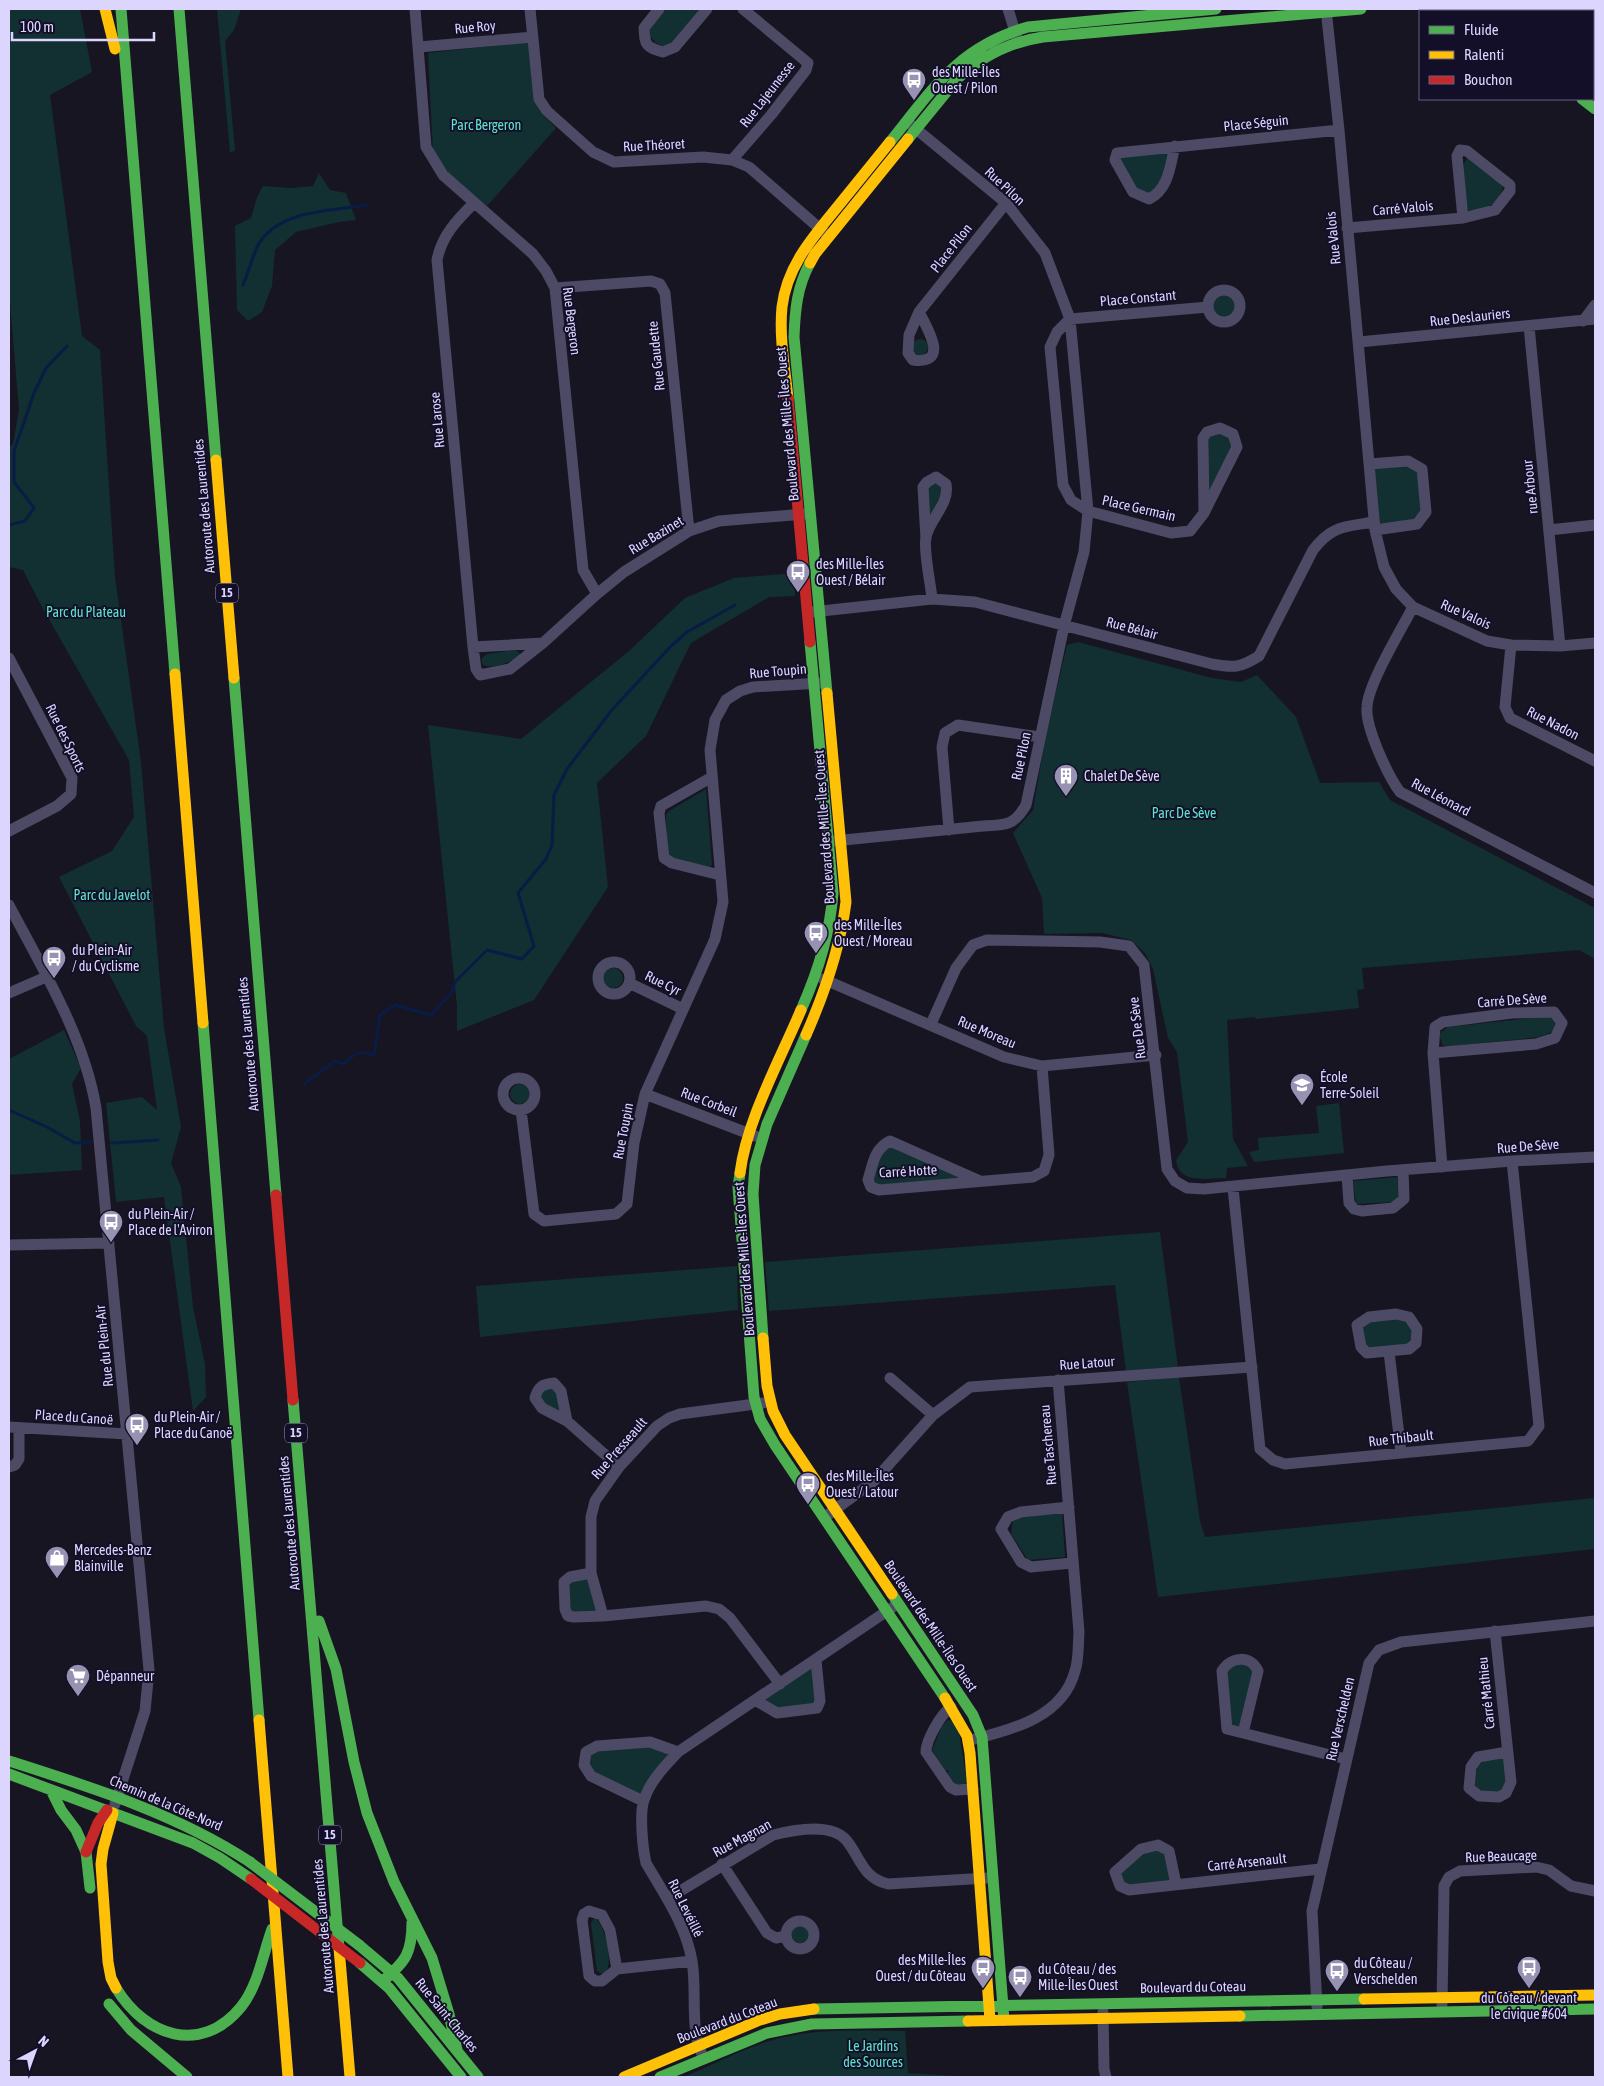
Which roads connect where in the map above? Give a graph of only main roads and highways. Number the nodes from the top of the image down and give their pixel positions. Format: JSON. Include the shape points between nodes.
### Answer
{"nodes":[{"id":1,"x":105,"y":9,"type":"edge"},
{"id":2,"x":121,"y":9,"type":"edge"},
{"id":3,"x":179,"y":9,"type":"edge"},
{"id":4,"x":1209,"y":9,"type":"edge"},
{"id":5,"x":1361,"y":9,"type":"edge"},
{"id":6,"x":1326,"y":10,"type":"edge"},
{"id":7,"x":1193,"y":14,"type":"edge"},
{"id":8,"x":1207,"y":22,"type":"junction"},
{"id":9,"x":128,"y":100,"type":"junction"},
{"id":10,"x":1583,"y":100,"type":"edge"},
{"id":11,"x":1595,"y":109,"type":"edge"},
{"id":12,"x":911,"y":126,"type":"junction"},
{"id":13,"x":310,"y":1592,"type":"junction"},
{"id":14,"x":9,"y":1761,"type":"edge"},
{"id":15,"x":9,"y":1774,"type":"edge"},
{"id":16,"x":51,"y":1790,"type":"junction"},
{"id":17,"x":110,"y":1812,"type":"junction"},
{"id":18,"x":86,"y":1852,"type":"junction"},
{"id":19,"x":91,"y":1898,"type":"dead end"},
{"id":20,"x":275,"y":1921,"type":"junction"},
{"id":21,"x":412,"y":1922,"type":"junction"},
{"id":22,"x":392,"y":1973,"type":"junction"},
{"id":23,"x":383,"y":1981,"type":"junction"},
{"id":24,"x":104,"y":1993,"type":"dead end"},
{"id":25,"x":1595,"y":1995,"type":"edge"},
{"id":26,"x":989,"y":2006,"type":"junction"},
{"id":27,"x":1004,"y":2006,"type":"junction"},
{"id":28,"x":1595,"y":2009,"type":"edge"},
{"id":29,"x":990,"y":2020,"type":"junction"},
{"id":30,"x":1004,"y":2020,"type":"junction"},
{"id":31,"x":457,"y":2050,"type":"junction"},
{"id":32,"x":187,"y":2077,"type":"edge"},
{"id":33,"x":288,"y":2077,"type":"edge"},
{"id":34,"x":350,"y":2077,"type":"edge"},
{"id":35,"x":461,"y":2077,"type":"edge"},
{"id":36,"x":478,"y":2077,"type":"edge"},
{"id":37,"x":624,"y":2077,"type":"edge"},
{"id":38,"x":660,"y":2077,"type":"edge"}],
"edges":[{"from":1,"to":9,"type":"main road"},
{"from":2,"to":9,"type":"main road"},
{"from":3,"to":13,"type":"main road","name":"Autoroute des Laurentides","number":"15"},
{"from":4,"to":7,"type":"main road","name":"Boulevard des Mille-Îles Ouest"},
{"from":4,"to":8,"type":"main road"},
{"from":5,"to":6,"type":"main road","name":"Boulevard des Mille-Îles Ouest"},
{"from":6,"to":8,"type":"main road","name":"Boulevard des Mille-Îles Ouest"},
{"from":7,"to":8,"type":"main road","name":"Boulevard des Mille-Îles Ouest"},
{"from":7,"to":12,"type":"main road","name":"Boulevard des Mille-Îles Ouest","via":[[1043,37],[1016,36],[988,41],[958,62]]},
{"from":9,"to":20,"type":"main road"},
{"from":10,"to":11,"type":"main road"},
{"from":12,"to":26,"type":"main road","name":"Boulevard des Mille-Îles Ouest","via":[[808,242],[792,269],[782,308],[782,338],[833,893],[816,976],[748,1134],[738,1187],[756,1405],[760,1419],[951,1707],[968,1740]]},
{"from":12,"to":27,"type":"main road","name":"Boulevard des Mille-Îles Ouest","via":[[815,254],[796,302],[794,319],[845,910],[828,981],[761,1139],[753,1194],[770,1402],[774,1414],[973,1715],[982,1737]]},
{"from":13,"to":21,"type":"main road","via":[[336,1669],[367,1813]]},
{"from":13,"to":34,"type":"main road","name":"Autoroute des Laurentides","number":"15"},
{"from":14,"to":22,"type":"main road","name":"Chemin de la Côte-Nord","bridge":true,"via":[[75,1782],[198,1830],[224,1844]]},
{"from":15,"to":16,"type":"main road","name":"Chemin de la Côte-Nord"},
{"from":16,"to":17,"type":"main road","name":"Chemin de la Côte-Nord"},
{"from":16,"to":18,"type":"main road"},
{"from":17,"to":18,"type":"main road","via":[[98,1823]]},
{"from":17,"to":20,"type":"main road","via":[[101,1870],[110,1971],[122,1998],[148,2025],[165,2033],[184,2035],[208,2031],[230,2018],[249,1993]]},
{"from":17,"to":23,"type":"main road","name":"Chemin de la Côte-Nord","bridge":true,"via":[[197,1845],[220,1858]]},
{"from":18,"to":19,"type":"main road"},
{"from":20,"to":33,"type":"main road"},
{"from":21,"to":22,"type":"main road","via":[[410,1952]]},
{"from":21,"to":31,"type":"main road","via":[[435,1967]]},
{"from":22,"to":23,"type":"main road"},
{"from":22,"to":31,"type":"main road","name":"Rue Saint-Charles"},
{"from":23,"to":35,"type":"main road","name":"Rue Saint-Charles"},
{"from":24,"to":32,"type":"main road","via":[[124,2024]]},
{"from":25,"to":27,"type":"main road","name":"Boulevard du Coteau"},
{"from":26,"to":27,"type":"main road","name":"Boulevard du Coteau"},
{"from":26,"to":29,"type":"main road","name":"Boulevard des Mille-Îles Ouest"},
{"from":26,"to":37,"type":"main road","name":"Boulevard du Coteau","via":[[796,2011],[760,2020]]},
{"from":27,"to":30,"type":"main road","name":"Boulevard des Mille-Îles Ouest"},
{"from":28,"to":30,"type":"main road","name":"Boulevard du Coteau"},
{"from":29,"to":30,"type":"main road","name":"Boulevard du Coteau"},
{"from":29,"to":38,"type":"main road","name":"Boulevard du Coteau","via":[[803,2025],[767,2033]]},
{"from":31,"to":36,"type":"main road","name":"Rue Saint-Charles"}]}
